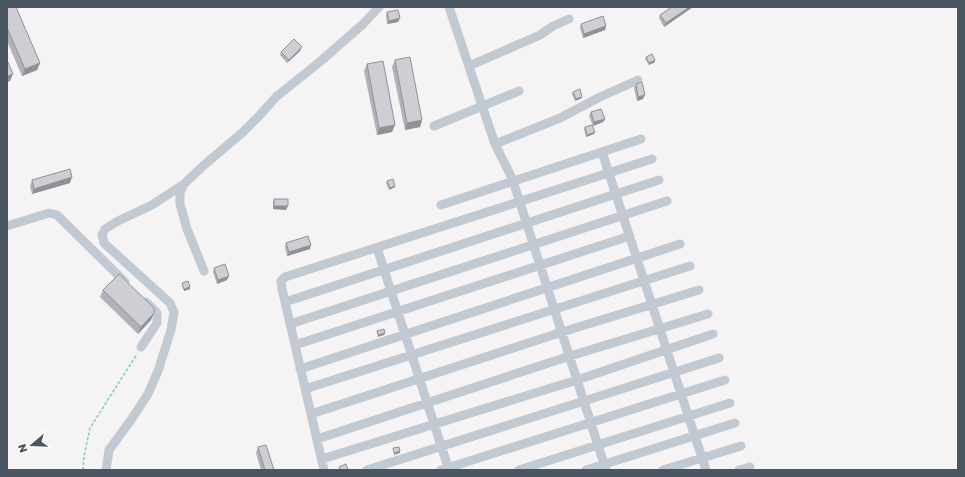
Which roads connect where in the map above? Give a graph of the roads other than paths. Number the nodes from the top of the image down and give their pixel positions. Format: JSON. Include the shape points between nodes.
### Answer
{"nodes":[{"id":1,"x":379,"y":7,"type":"edge"},
{"id":2,"x":449,"y":7,"type":"edge"},
{"id":3,"x":569,"y":19,"type":"dead end"},
{"id":4,"x":469,"y":66,"type":"junction"},
{"id":5,"x":638,"y":80,"type":"dead end"},
{"id":6,"x":519,"y":91,"type":"dead end"},
{"id":7,"x":483,"y":106,"type":"junction"},
{"id":8,"x":434,"y":126,"type":"dead end"},
{"id":9,"x":641,"y":139,"type":"dead end"},
{"id":10,"x":495,"y":144,"type":"junction"},
{"id":11,"x":602,"y":152,"type":"junction"},
{"id":12,"x":652,"y":159,"type":"dead end"},
{"id":13,"x":609,"y":173,"type":"junction"},
{"id":14,"x":659,"y":180,"type":"dead end"},
{"id":15,"x":513,"y":181,"type":"junction"},
{"id":16,"x":184,"y":184,"type":"junction"},
{"id":17,"x":616,"y":194,"type":"junction"},
{"id":18,"x":667,"y":201,"type":"dead end"},
{"id":19,"x":520,"y":202,"type":"junction"},
{"id":20,"x":441,"y":205,"type":"dead end"},
{"id":21,"x":623,"y":215,"type":"junction"},
{"id":22,"x":527,"y":223,"type":"junction"},
{"id":23,"x":7,"y":226,"type":"edge"},
{"id":24,"x":630,"y":236,"type":"junction"},
{"id":25,"x":534,"y":244,"type":"junction"},
{"id":26,"x":680,"y":244,"type":"dead end"},
{"id":27,"x":377,"y":248,"type":"junction"},
{"id":28,"x":637,"y":258,"type":"junction"},
{"id":29,"x":540,"y":266,"type":"junction"},
{"id":30,"x":690,"y":266,"type":"dead end"},
{"id":31,"x":384,"y":270,"type":"junction"},
{"id":32,"x":204,"y":271,"type":"dead end"},
{"id":33,"x":645,"y":281,"type":"junction"},
{"id":34,"x":130,"y":287,"type":"edge"},
{"id":35,"x":547,"y":288,"type":"junction"},
{"id":36,"x":699,"y":290,"type":"dead end"},
{"id":37,"x":391,"y":291,"type":"junction"},
{"id":38,"x":141,"y":298,"type":"edge"},
{"id":39,"x":285,"y":302,"type":"junction"},
{"id":40,"x":652,"y":304,"type":"junction"},
{"id":41,"x":554,"y":310,"type":"junction"},
{"id":42,"x":398,"y":312,"type":"junction"},
{"id":43,"x":708,"y":314,"type":"dead end"},
{"id":44,"x":290,"y":324,"type":"junction"},
{"id":45,"x":660,"y":329,"type":"junction"},
{"id":46,"x":562,"y":332,"type":"junction"},
{"id":47,"x":405,"y":334,"type":"junction"},
{"id":48,"x":713,"y":334,"type":"dead end"},
{"id":49,"x":295,"y":345,"type":"junction"},
{"id":50,"x":141,"y":347,"type":"road end"},
{"id":51,"x":667,"y":350,"type":"junction"},
{"id":52,"x":412,"y":355,"type":"junction"},
{"id":53,"x":570,"y":356,"type":"junction"},
{"id":54,"x":719,"y":358,"type":"dead end"},
{"id":55,"x":300,"y":369,"type":"junction"},
{"id":56,"x":674,"y":372,"type":"junction"},
{"id":57,"x":420,"y":379,"type":"junction"},
{"id":58,"x":577,"y":380,"type":"junction"},
{"id":59,"x":725,"y":380,"type":"dead end"},
{"id":60,"x":305,"y":389,"type":"junction"},
{"id":61,"x":681,"y":394,"type":"junction"},
{"id":62,"x":584,"y":401,"type":"junction"},
{"id":63,"x":428,"y":403,"type":"junction"},
{"id":64,"x":730,"y":403,"type":"dead end"},
{"id":65,"x":311,"y":414,"type":"junction"},
{"id":66,"x":688,"y":416,"type":"junction"},
{"id":67,"x":591,"y":423,"type":"junction"},
{"id":68,"x":735,"y":423,"type":"dead end"},
{"id":69,"x":434,"y":424,"type":"junction"},
{"id":70,"x":695,"y":436,"type":"junction"},
{"id":71,"x":317,"y":439,"type":"junction"},
{"id":72,"x":598,"y":445,"type":"junction"},
{"id":73,"x":741,"y":446,"type":"dead end"},
{"id":74,"x":442,"y":447,"type":"junction"},
{"id":75,"x":702,"y":458,"type":"junction"},
{"id":76,"x":322,"y":459,"type":"junction"},
{"id":77,"x":605,"y":467,"type":"edge"},
{"id":78,"x":750,"y":467,"type":"dead end"},
{"id":79,"x":446,"y":469,"type":"edge"},
{"id":80,"x":106,"y":470,"type":"edge"},
{"id":81,"x":324,"y":470,"type":"edge"},
{"id":82,"x":367,"y":470,"type":"edge"},
{"id":83,"x":519,"y":470,"type":"edge"},
{"id":84,"x":586,"y":470,"type":"edge"},
{"id":85,"x":663,"y":470,"type":"edge"},
{"id":86,"x":706,"y":470,"type":"edge"},
{"id":87,"x":739,"y":470,"type":"edge"}],
"edges":[{"from":1,"to":16,"type":"street","via":[[322,60],[276,96],[243,132]]},
{"from":2,"to":4,"type":"street"},
{"from":3,"to":4,"type":"street","via":[[540,35]]},
{"from":4,"to":7,"type":"street"},
{"from":5,"to":10,"type":"street","via":[[560,118]]},
{"from":6,"to":7,"type":"street"},
{"from":7,"to":8,"type":"street"},
{"from":7,"to":10,"type":"street"},
{"from":9,"to":11,"type":"street"},
{"from":10,"to":15,"type":"street"},
{"from":11,"to":13,"type":"street"},
{"from":11,"to":15,"type":"street"},
{"from":12,"to":13,"type":"street"},
{"from":13,"to":17,"type":"street"},
{"from":13,"to":19,"type":"street"},
{"from":14,"to":17,"type":"street"},
{"from":15,"to":19,"type":"street"},
{"from":15,"to":20,"type":"street"},
{"from":16,"to":32,"type":"street","via":[[180,193],[180,204],[186,229]]},
{"from":16,"to":80,"type":"street","via":[[152,205],[105,229],[102,235],[104,242],[170,303],[174,312],[158,371],[148,394],[109,450]]},
{"from":17,"to":21,"type":"street"},
{"from":17,"to":22,"type":"street"},
{"from":18,"to":21,"type":"street"},
{"from":19,"to":22,"type":"street"},
{"from":19,"to":27,"type":"street"},
{"from":21,"to":24,"type":"street"},
{"from":21,"to":25,"type":"street"},
{"from":22,"to":25,"type":"street"},
{"from":22,"to":31,"type":"street"},
{"from":23,"to":34,"type":"street","via":[[50,213],[57,215]]},
{"from":24,"to":28,"type":"street"},
{"from":24,"to":29,"type":"street"},
{"from":25,"to":29,"type":"street"},
{"from":25,"to":37,"type":"street"},
{"from":26,"to":28,"type":"street"},
{"from":27,"to":31,"type":"street"},
{"from":27,"to":39,"type":"street","via":[[285,277],[281,281]]},
{"from":28,"to":33,"type":"street"},
{"from":28,"to":35,"type":"street"},
{"from":29,"to":35,"type":"street"},
{"from":29,"to":42,"type":"street"},
{"from":30,"to":33,"type":"street"},
{"from":31,"to":37,"type":"street"},
{"from":31,"to":39,"type":"street"},
{"from":33,"to":40,"type":"street"},
{"from":33,"to":41,"type":"street"},
{"from":35,"to":41,"type":"street"},
{"from":35,"to":47,"type":"street"},
{"from":36,"to":40,"type":"street"},
{"from":37,"to":42,"type":"street"},
{"from":37,"to":44,"type":"street"},
{"from":38,"to":50,"type":"street","via":[[157,313],[158,323]]},
{"from":39,"to":44,"type":"street"},
{"from":40,"to":45,"type":"street"},
{"from":40,"to":46,"type":"street"},
{"from":41,"to":46,"type":"street"},
{"from":41,"to":52,"type":"street"},
{"from":42,"to":47,"type":"street"},
{"from":42,"to":49,"type":"street"},
{"from":43,"to":45,"type":"street"},
{"from":44,"to":49,"type":"street"},
{"from":45,"to":51,"type":"street"},
{"from":45,"to":53,"type":"street"},
{"from":46,"to":53,"type":"street"},
{"from":46,"to":57,"type":"street"},
{"from":47,"to":52,"type":"street"},
{"from":47,"to":55,"type":"street"},
{"from":48,"to":51,"type":"street"},
{"from":49,"to":55,"type":"street"},
{"from":51,"to":56,"type":"street"},
{"from":51,"to":58,"type":"street"},
{"from":52,"to":57,"type":"street"},
{"from":52,"to":60,"type":"street"},
{"from":53,"to":58,"type":"street"},
{"from":53,"to":63,"type":"street"},
{"from":54,"to":56,"type":"street"},
{"from":55,"to":60,"type":"street"},
{"from":56,"to":61,"type":"street"},
{"from":56,"to":62,"type":"street"},
{"from":57,"to":63,"type":"street"},
{"from":57,"to":65,"type":"street"},
{"from":58,"to":62,"type":"street"},
{"from":58,"to":69,"type":"street"},
{"from":59,"to":61,"type":"street"},
{"from":60,"to":65,"type":"street"},
{"from":61,"to":66,"type":"street"},
{"from":61,"to":67,"type":"street"},
{"from":62,"to":67,"type":"street"},
{"from":62,"to":74,"type":"street"},
{"from":63,"to":69,"type":"street"},
{"from":63,"to":71,"type":"street"},
{"from":64,"to":66,"type":"street"},
{"from":65,"to":71,"type":"street"},
{"from":66,"to":70,"type":"street"},
{"from":66,"to":72,"type":"street"},
{"from":67,"to":72,"type":"street"},
{"from":67,"to":79,"type":"street"},
{"from":68,"to":70,"type":"street"},
{"from":69,"to":74,"type":"street"},
{"from":69,"to":76,"type":"street"},
{"from":70,"to":75,"type":"street"},
{"from":70,"to":77,"type":"street"},
{"from":71,"to":76,"type":"street"},
{"from":72,"to":77,"type":"street"},
{"from":72,"to":83,"type":"street"},
{"from":73,"to":75,"type":"street"},
{"from":74,"to":79,"type":"street"},
{"from":74,"to":82,"type":"street"},
{"from":75,"to":85,"type":"street"},
{"from":75,"to":86,"type":"street"},
{"from":76,"to":81,"type":"street"},
{"from":77,"to":84,"type":"street"},
{"from":78,"to":87,"type":"street"}]}
